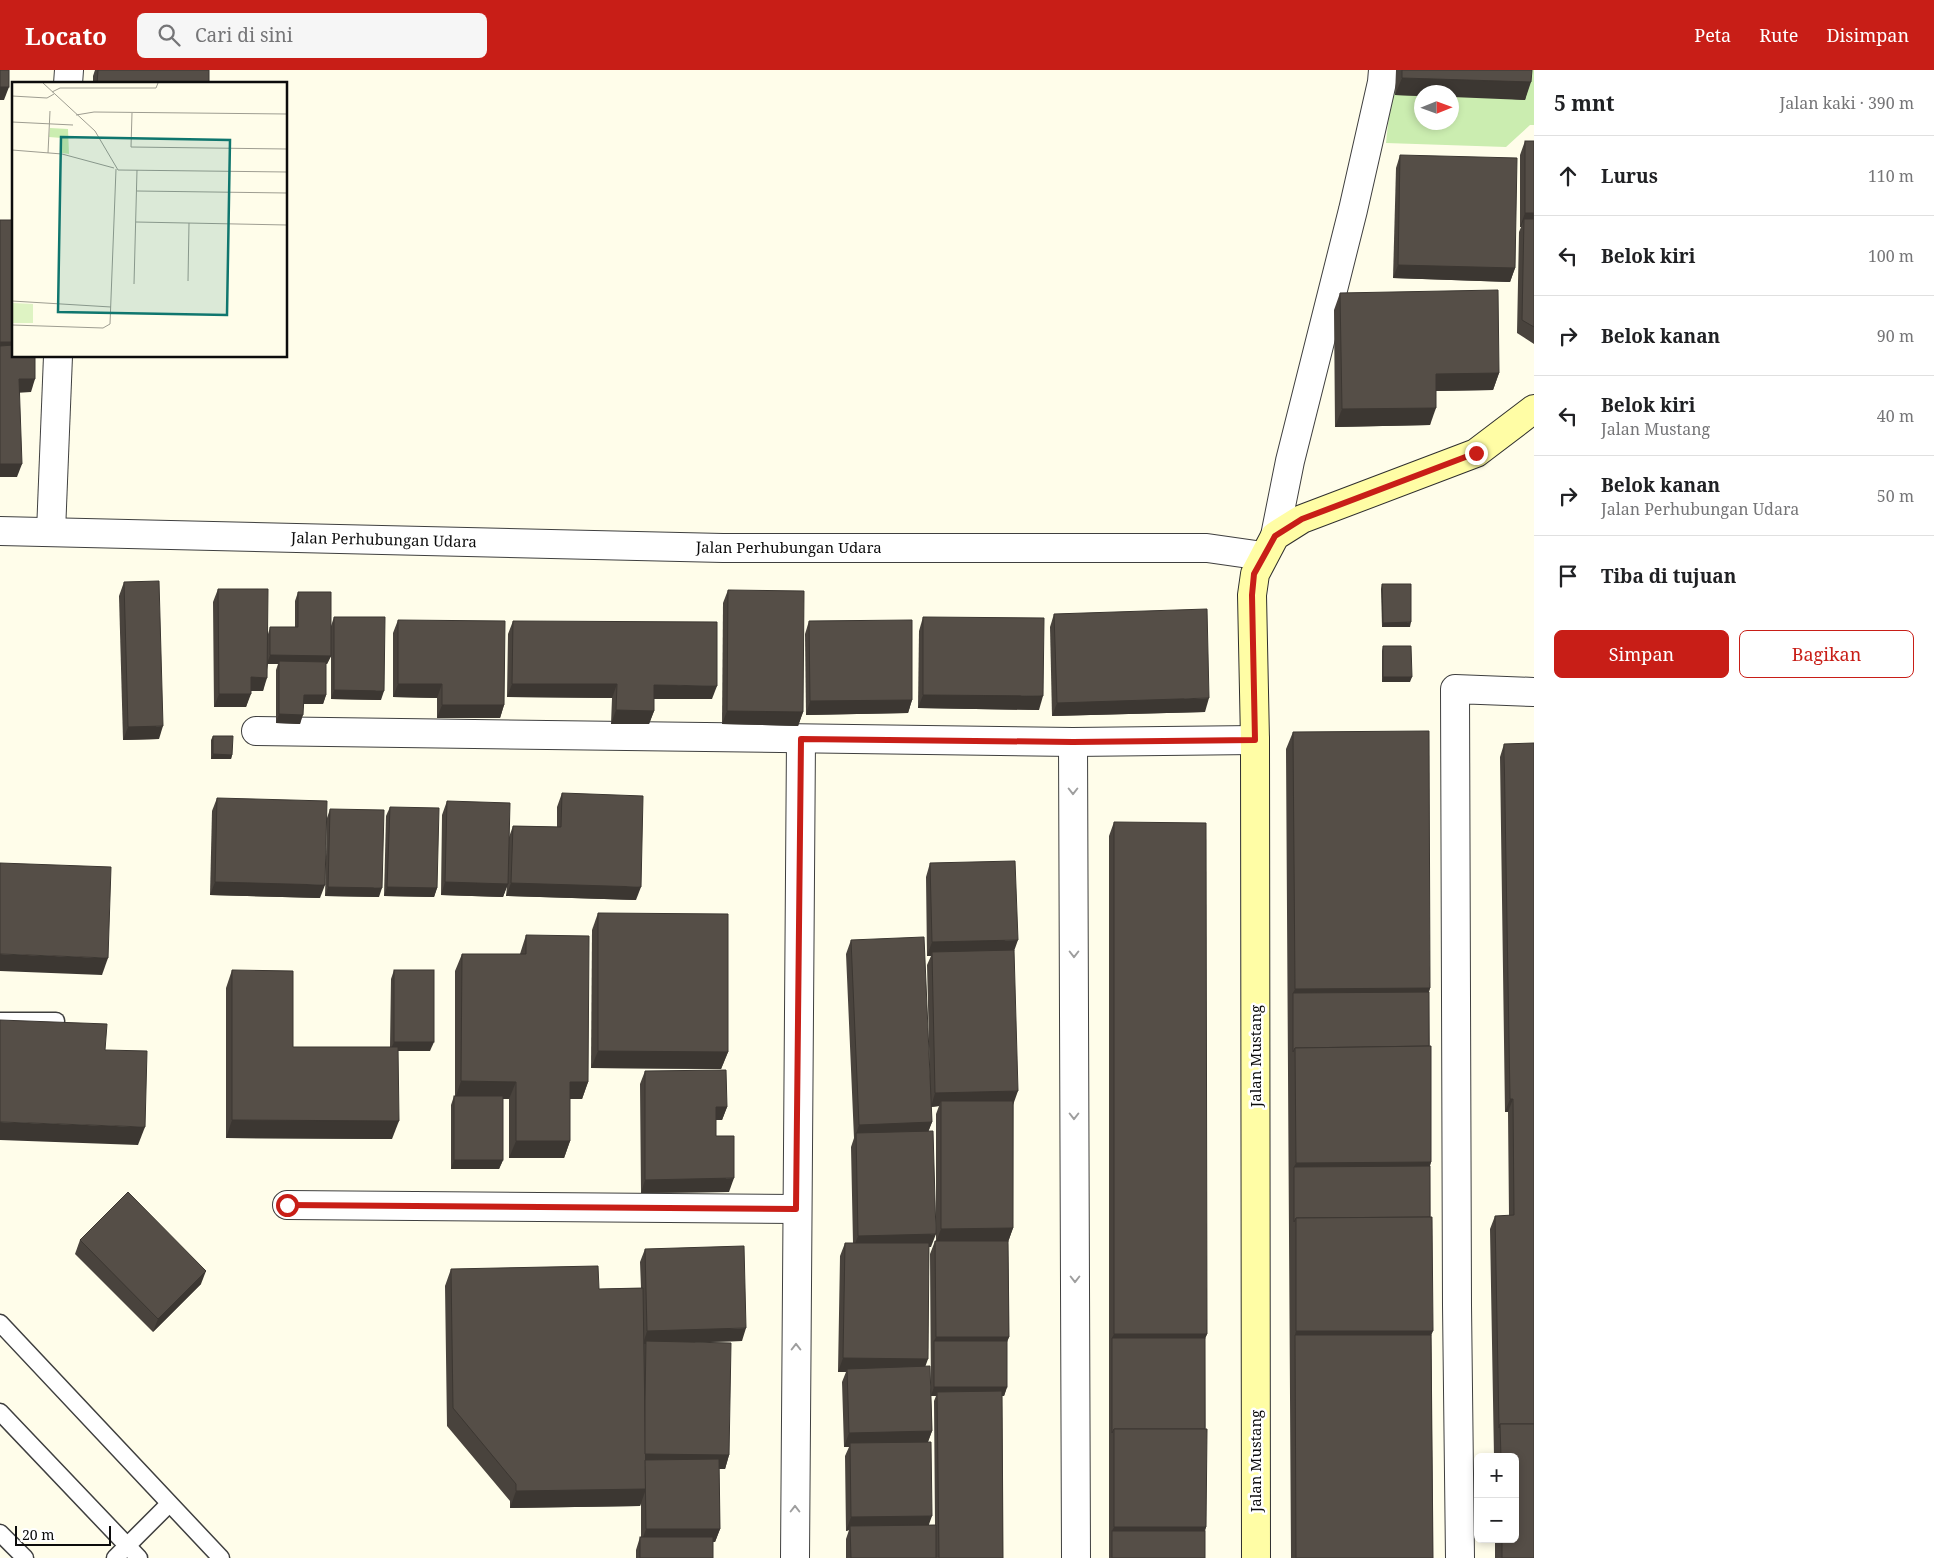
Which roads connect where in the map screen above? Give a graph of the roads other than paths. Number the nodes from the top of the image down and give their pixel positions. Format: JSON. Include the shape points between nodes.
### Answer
{"nodes":[{"id":1,"x":1383,"y":70,"type":"edge"},
{"id":2,"x":58,"y":358,"type":"edge"},
{"id":3,"x":1534,"y":410,"type":"edge"},
{"id":4,"x":0,"y":531,"type":"edge"},
{"id":5,"x":51,"y":532,"type":"junction"},
{"id":6,"x":1269,"y":546,"type":"junction"},
{"id":7,"x":1534,"y":692,"type":"edge"},
{"id":8,"x":256,"y":731,"type":"dead end"},
{"id":9,"x":801,"y":739,"type":"junction"},
{"id":10,"x":1255,"y":740,"type":"junction"},
{"id":11,"x":1073,"y":742,"type":"junction"},
{"id":12,"x":0,"y":1021,"type":"edge"},
{"id":13,"x":56,"y":1021,"type":"edge"},
{"id":14,"x":287,"y":1205,"type":"dead end"},
{"id":15,"x":796,"y":1209,"type":"junction"},
{"id":16,"x":0,"y":1323,"type":"edge"},
{"id":17,"x":0,"y":1412,"type":"edge"},
{"id":18,"x":169,"y":1504,"type":"junction"},
{"id":19,"x":0,"y":1533,"type":"edge"},
{"id":20,"x":134,"y":1552,"type":"edge"},
{"id":21,"x":25,"y":1558,"type":"edge"},
{"id":22,"x":115,"y":1558,"type":"edge"},
{"id":23,"x":221,"y":1558,"type":"edge"},
{"id":24,"x":795,"y":1558,"type":"edge"},
{"id":25,"x":1076,"y":1558,"type":"edge"},
{"id":26,"x":1256,"y":1558,"type":"edge"},
{"id":27,"x":1460,"y":1558,"type":"edge"}],
"edges":[{"from":1,"to":6,"type":"street","via":[[1353,210]]},
{"from":2,"to":5,"type":"street"},
{"from":3,"to":6,"type":"main road","via":[[1476,453],[1302,519]]},
{"from":4,"to":5,"type":"street","name":"Jalan Perhubungan Udara"},
{"from":5,"to":6,"type":"street","name":"Jalan Perhubungan Udara","via":[[714,548]]},
{"from":6,"to":10,"type":"main road","name":"Jalan Mustang","via":[[1254,574],[1252,595]]},
{"from":7,"to":27,"type":"street","via":[[1454,690]]},
{"from":8,"to":9,"type":"street"},
{"from":9,"to":11,"type":"street"},
{"from":9,"to":15,"type":"street"},
{"from":10,"to":11,"type":"street"},
{"from":10,"to":26,"type":"main road","name":"Jalan Mustang"},
{"from":11,"to":25,"type":"street","one_way":true},
{"from":12,"to":13,"type":"lane"},
{"from":14,"to":15,"type":"street"},
{"from":24,"to":15,"type":"street","one_way":true},
{"from":16,"to":18,"type":"lane"},
{"from":17,"to":20,"type":"lane"},
{"from":18,"to":20,"type":"lane"},
{"from":18,"to":23,"type":"lane"},
{"from":19,"to":21,"type":"lane"},
{"from":20,"to":22,"type":"lane"}]}
